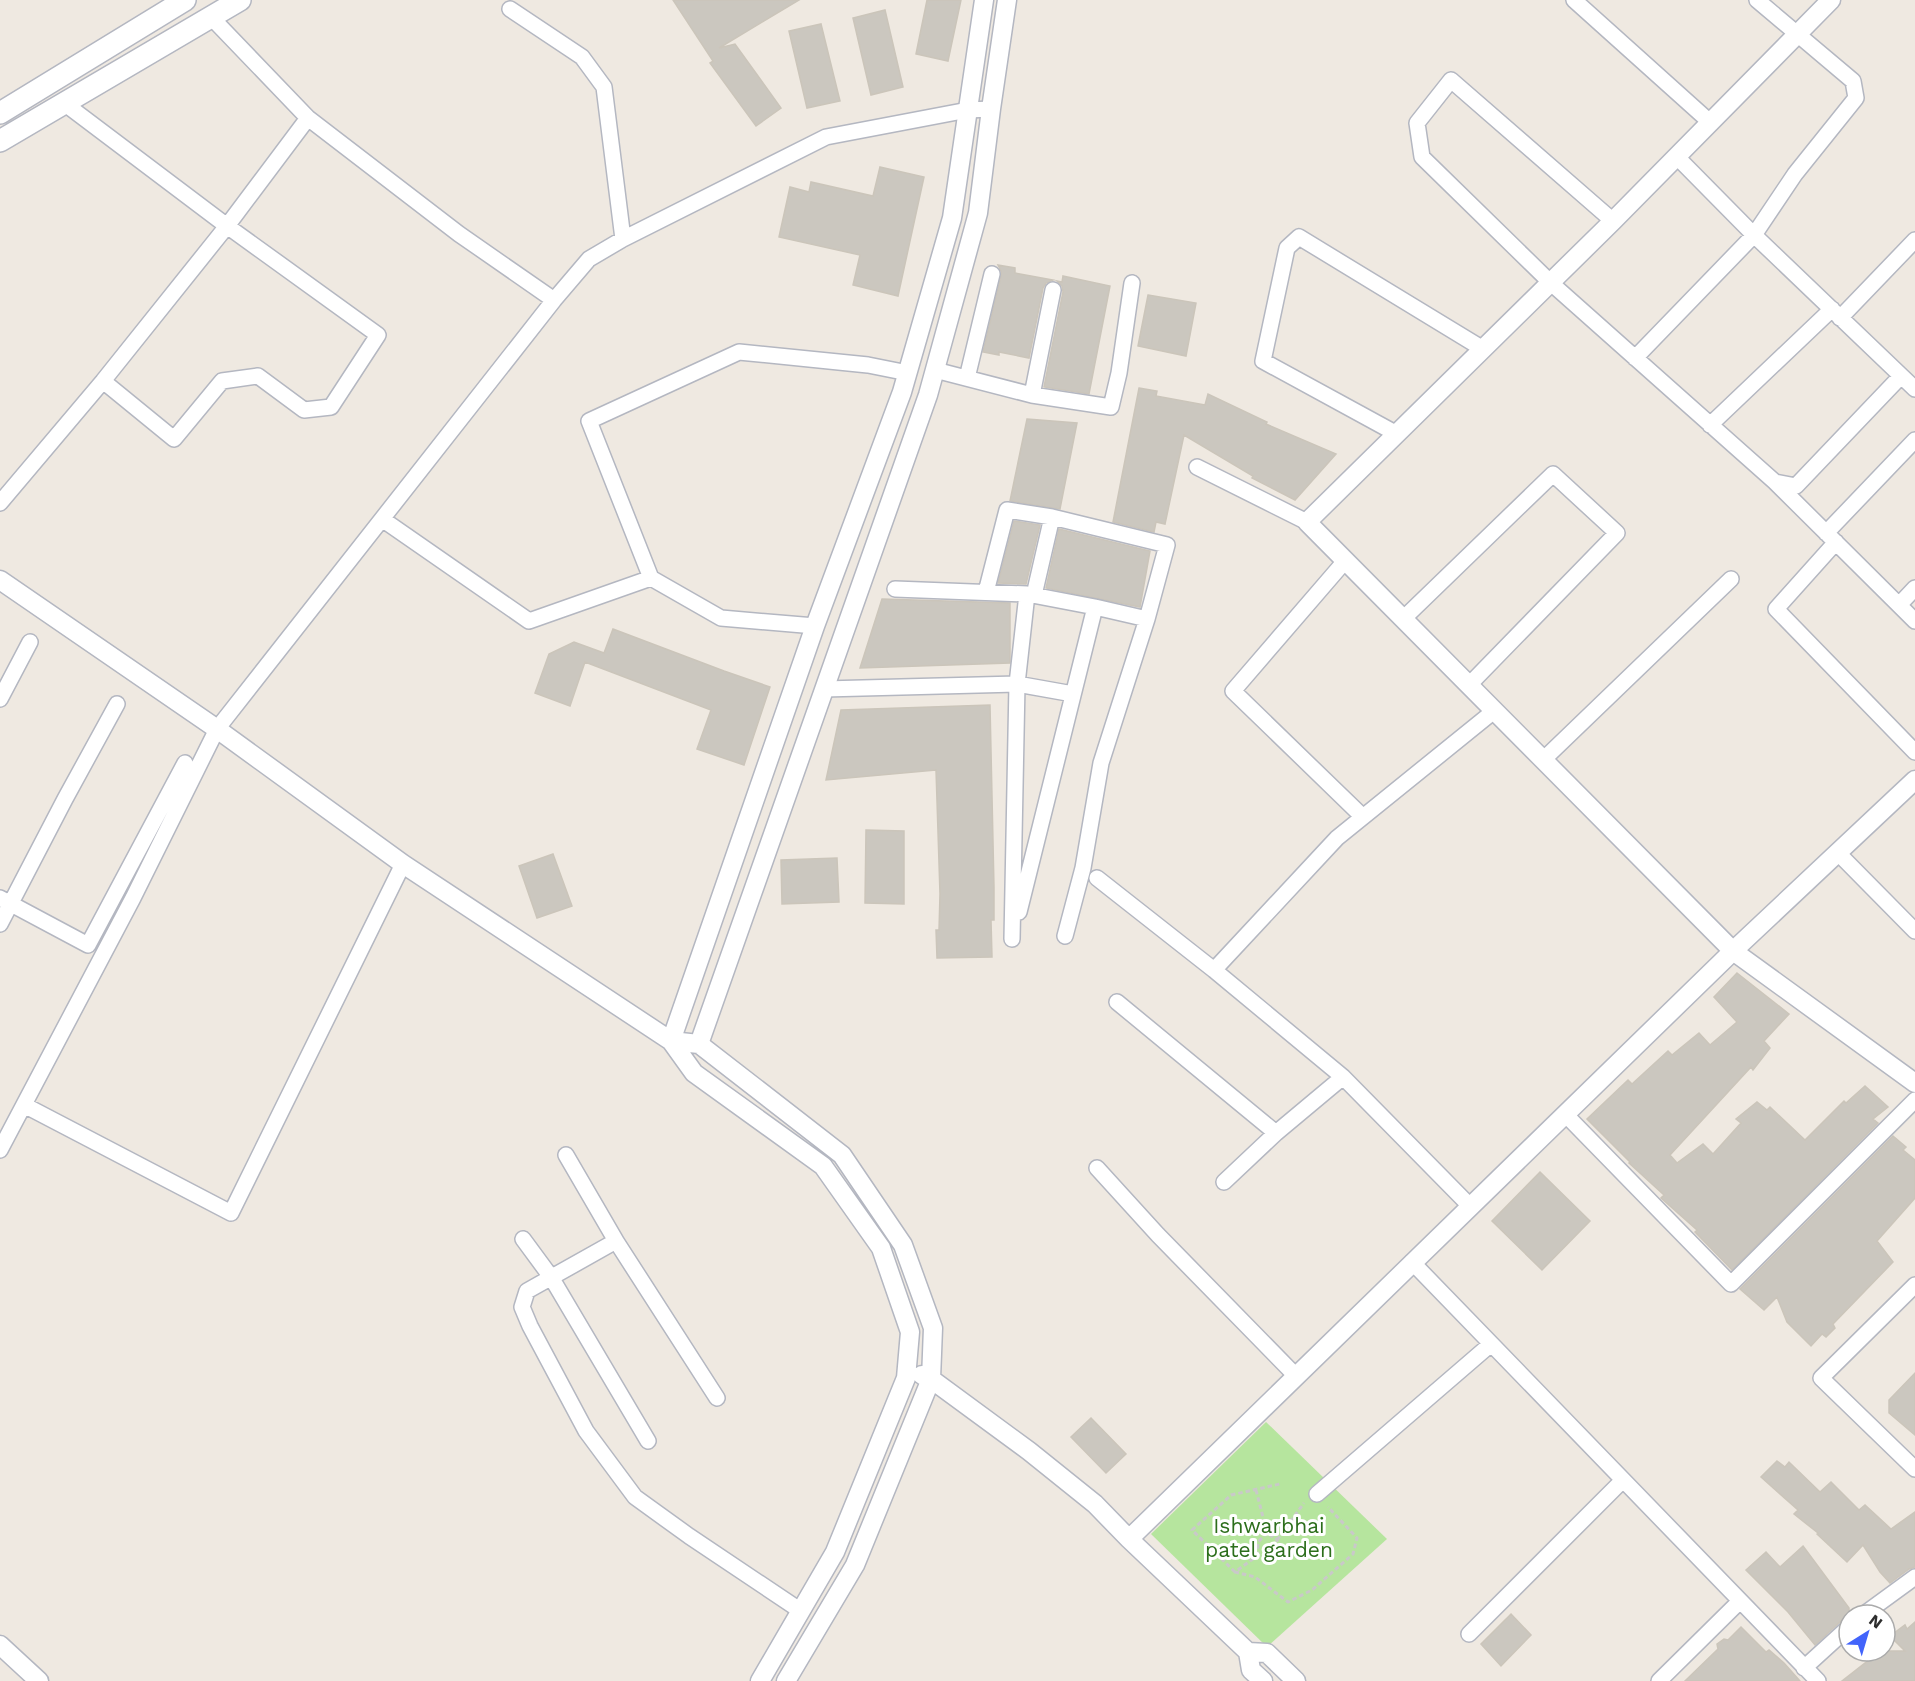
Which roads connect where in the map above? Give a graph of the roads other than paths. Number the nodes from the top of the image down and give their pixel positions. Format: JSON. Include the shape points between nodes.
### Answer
{"nodes":[{"id":1,"x":185,"y":0,"type":"edge"},
{"id":2,"x":240,"y":0,"type":"edge"},
{"id":3,"x":984,"y":0,"type":"edge"},
{"id":4,"x":1007,"y":0,"type":"edge"},
{"id":5,"x":1574,"y":0,"type":"edge"},
{"id":6,"x":1757,"y":0,"type":"edge"},
{"id":7,"x":1832,"y":0,"type":"edge"},
{"id":8,"x":510,"y":9,"type":"dead end"},
{"id":9,"x":211,"y":17,"type":"junction"},
{"id":10,"x":1798,"y":34,"type":"junction"},
{"id":11,"x":64,"y":103,"type":"junction"},
{"id":12,"x":990,"y":109,"type":"junction"},
{"id":13,"x":968,"y":110,"type":"junction"},
{"id":14,"x":0,"y":113,"type":"edge"},
{"id":15,"x":308,"y":118,"type":"junction"},
{"id":16,"x":1711,"y":123,"type":"junction"},
{"id":17,"x":0,"y":141,"type":"edge"},
{"id":18,"x":1677,"y":157,"type":"junction"},
{"id":19,"x":1613,"y":221,"type":"junction"},
{"id":20,"x":227,"y":226,"type":"junction"},
{"id":21,"x":1754,"y":235,"type":"junction"},
{"id":22,"x":623,"y":240,"type":"junction"},
{"id":23,"x":1915,"y":240,"type":"edge"},
{"id":24,"x":992,"y":274,"type":"dead end"},
{"id":25,"x":1132,"y":283,"type":"dead end"},
{"id":26,"x":1551,"y":283,"type":"junction"},
{"id":27,"x":1053,"y":290,"type":"dead end"},
{"id":28,"x":555,"y":300,"type":"junction"},
{"id":29,"x":1836,"y":314,"type":"junction"},
{"id":30,"x":1483,"y":349,"type":"junction"},
{"id":31,"x":1635,"y":358,"type":"junction"},
{"id":32,"x":935,"y":370,"type":"junction"},
{"id":33,"x":908,"y":373,"type":"junction"},
{"id":34,"x":1901,"y":376,"type":"junction"},
{"id":35,"x":967,"y":378,"type":"junction"},
{"id":36,"x":103,"y":381,"type":"junction"},
{"id":37,"x":1915,"y":389,"type":"edge"},
{"id":38,"x":1032,"y":395,"type":"junction"},
{"id":39,"x":1710,"y":425,"type":"junction"},
{"id":40,"x":1397,"y":434,"type":"junction"},
{"id":41,"x":1915,"y":440,"type":"edge"},
{"id":42,"x":1197,"y":467,"type":"dead end"},
{"id":43,"x":1775,"y":482,"type":"junction"},
{"id":44,"x":0,"y":503,"type":"edge"},
{"id":45,"x":1052,"y":517,"type":"junction"},
{"id":46,"x":382,"y":519,"type":"junction"},
{"id":47,"x":1307,"y":522,"type":"junction"},
{"id":48,"x":1831,"y":538,"type":"junction"},
{"id":49,"x":1345,"y":561,"type":"junction"},
{"id":50,"x":651,"y":578,"type":"junction"},
{"id":51,"x":1731,"y":579,"type":"dead end"},
{"id":52,"x":0,"y":580,"type":"edge"},
{"id":53,"x":1915,"y":588,"type":"edge"},
{"id":54,"x":895,"y":589,"type":"dead end"},
{"id":55,"x":986,"y":592,"type":"junction"},
{"id":56,"x":1030,"y":594,"type":"junction"},
{"id":57,"x":1899,"y":605,"type":"junction"},
{"id":58,"x":1095,"y":607,"type":"junction"},
{"id":59,"x":1147,"y":619,"type":"junction"},
{"id":60,"x":1403,"y":619,"type":"junction"},
{"id":61,"x":1915,"y":621,"type":"edge"},
{"id":62,"x":815,"y":626,"type":"junction"},
{"id":63,"x":30,"y":642,"type":"dead end"},
{"id":64,"x":1017,"y":684,"type":"junction"},
{"id":65,"x":1469,"y":685,"type":"junction"},
{"id":66,"x":824,"y":689,"type":"junction"},
{"id":67,"x":1073,"y":694,"type":"junction"},
{"id":68,"x":0,"y":699,"type":"edge"},
{"id":69,"x":117,"y":704,"type":"dead end"},
{"id":70,"x":1494,"y":711,"type":"junction"},
{"id":71,"x":217,"y":729,"type":"junction"},
{"id":72,"x":1915,"y":752,"type":"edge"},
{"id":73,"x":1543,"y":760,"type":"junction"},
{"id":74,"x":185,"y":763,"type":"dead end"},
{"id":75,"x":1915,"y":780,"type":"edge"},
{"id":76,"x":1363,"y":817,"type":"junction"},
{"id":77,"x":1838,"y":853,"type":"junction"},
{"id":78,"x":404,"y":864,"type":"junction"},
{"id":79,"x":1096,"y":878,"type":"dead end"},
{"id":80,"x":5,"y":901,"type":"edge"},
{"id":81,"x":0,"y":924,"type":"edge"},
{"id":82,"x":1915,"y":931,"type":"edge"},
{"id":83,"x":1065,"y":936,"type":"dead end"},
{"id":84,"x":1733,"y":951,"type":"junction"},
{"id":85,"x":1214,"y":970,"type":"junction"},
{"id":86,"x":1117,"y":1002,"type":"dead end"},
{"id":87,"x":671,"y":1041,"type":"junction"},
{"id":88,"x":699,"y":1044,"type":"junction"},
{"id":89,"x":1343,"y":1077,"type":"junction"},
{"id":90,"x":1915,"y":1083,"type":"edge"},
{"id":91,"x":1915,"y":1100,"type":"edge"},
{"id":92,"x":24,"y":1105,"type":"junction"},
{"id":93,"x":1565,"y":1114,"type":"junction"},
{"id":94,"x":1275,"y":1134,"type":"junction"},
{"id":95,"x":0,"y":1150,"type":"edge"},
{"id":96,"x":566,"y":1155,"type":"dead end"},
{"id":97,"x":1097,"y":1168,"type":"dead end"},
{"id":98,"x":1224,"y":1182,"type":"dead end"},
{"id":99,"x":1470,"y":1206,"type":"junction"},
{"id":100,"x":523,"y":1239,"type":"dead end"},
{"id":101,"x":616,"y":1242,"type":"junction"},
{"id":102,"x":1412,"y":1262,"type":"junction"},
{"id":103,"x":552,"y":1277,"type":"junction"},
{"id":104,"x":1915,"y":1285,"type":"edge"},
{"id":105,"x":1491,"y":1344,"type":"junction"},
{"id":106,"x":907,"y":1368,"type":"junction"},
{"id":107,"x":1295,"y":1375,"type":"junction"},
{"id":108,"x":931,"y":1379,"type":"junction"},
{"id":109,"x":717,"y":1398,"type":"dead end"},
{"id":110,"x":648,"y":1441,"type":"dead end"},
{"id":111,"x":1914,"y":1466,"type":"edge"},
{"id":112,"x":1623,"y":1480,"type":"junction"},
{"id":113,"x":1317,"y":1494,"type":"road end"},
{"id":114,"x":1129,"y":1539,"type":"junction"},
{"id":115,"x":1915,"y":1577,"type":"edge"},
{"id":116,"x":1740,"y":1601,"type":"junction"},
{"id":117,"x":1879,"y":1603,"type":"edge"},
{"id":118,"x":801,"y":1611,"type":"junction"},
{"id":119,"x":1469,"y":1634,"type":"dead end"},
{"id":120,"x":1837,"y":1638,"type":"edge"},
{"id":121,"x":0,"y":1645,"type":"edge"},
{"id":122,"x":1248,"y":1652,"type":"junction"},
{"id":123,"x":1804,"y":1668,"type":"junction"},
{"id":124,"x":39,"y":1681,"type":"edge"},
{"id":125,"x":760,"y":1681,"type":"edge"},
{"id":126,"x":786,"y":1681,"type":"edge"},
{"id":127,"x":1263,"y":1681,"type":"edge"},
{"id":128,"x":1296,"y":1681,"type":"edge"},
{"id":129,"x":1659,"y":1681,"type":"edge"},
{"id":130,"x":1818,"y":1681,"type":"edge"}],
"edges":[{"from":1,"to":14,"type":"main road"},
{"from":2,"to":9,"type":"main road"},
{"from":3,"to":13,"type":"street"},
{"from":4,"to":12,"type":"street"},
{"from":5,"to":16,"type":"street"},
{"from":6,"to":10,"type":"street"},
{"from":7,"to":10,"type":"street"},
{"from":8,"to":22,"type":"street","via":[[582,57],[604,87]]},
{"from":9,"to":11,"type":"main road"},
{"from":9,"to":15,"type":"street"},
{"from":10,"to":16,"type":"street"},
{"from":10,"to":21,"type":"street","via":[[1853,81],[1856,98],[1795,174]]},
{"from":11,"to":17,"type":"main road"},
{"from":11,"to":20,"type":"street"},
{"from":12,"to":13,"type":"street"},
{"from":12,"to":32,"type":"street","via":[[978,213]]},
{"from":13,"to":22,"type":"street","via":[[826,137]]},
{"from":13,"to":33,"type":"street","via":[[952,218]]},
{"from":15,"to":20,"type":"street"},
{"from":15,"to":28,"type":"street","via":[[459,234]]},
{"from":16,"to":18,"type":"street"},
{"from":18,"to":19,"type":"street"},
{"from":18,"to":21,"type":"street"},
{"from":19,"to":26,"type":"street"},
{"from":19,"to":26,"type":"street","via":[[1451,80],[1417,123],[1422,157]]},
{"from":20,"to":36,"type":"street"},
{"from":20,"to":36,"type":"street","via":[[378,335],[331,406],[303,410],[258,376],[222,381],[174,439]]},
{"from":21,"to":29,"type":"street"},
{"from":21,"to":31,"type":"street"},
{"from":22,"to":28,"type":"street","via":[[589,260]]},
{"from":23,"to":29,"type":"street"},
{"from":24,"to":35,"type":"street"},
{"from":25,"to":38,"type":"street","via":[[1111,407]]},
{"from":26,"to":30,"type":"street"},
{"from":26,"to":31,"type":"street"},
{"from":27,"to":38,"type":"street"},
{"from":28,"to":46,"type":"street"},
{"from":29,"to":34,"type":"street"},
{"from":29,"to":39,"type":"street"},
{"from":30,"to":40,"type":"street"},
{"from":30,"to":40,"type":"street","via":[[1299,237],[1287,248],[1263,361]]},
{"from":31,"to":39,"type":"street"},
{"from":32,"to":35,"type":"street"},
{"from":32,"to":66,"type":"street"},
{"from":33,"to":50,"type":"street","via":[[868,365],[739,352],[590,421]]},
{"from":33,"to":62,"type":"street"},
{"from":34,"to":37,"type":"street"},
{"from":34,"to":43,"type":"street","via":[[1796,486]]},
{"from":35,"to":38,"type":"street"},
{"from":36,"to":44,"type":"street"},
{"from":39,"to":43,"type":"street"},
{"from":40,"to":47,"type":"street"},
{"from":41,"to":48,"type":"street"},
{"from":42,"to":47,"type":"street"},
{"from":43,"to":48,"type":"street"},
{"from":45,"to":55,"type":"street","via":[[1007,510]]},
{"from":45,"to":56,"type":"street"},
{"from":45,"to":59,"type":"street","via":[[1167,545]]},
{"from":46,"to":50,"type":"street","via":[[529,621]]},
{"from":46,"to":71,"type":"street"},
{"from":47,"to":49,"type":"street"},
{"from":48,"to":57,"type":"street"},
{"from":48,"to":72,"type":"street","via":[[1776,609]]},
{"from":49,"to":60,"type":"street"},
{"from":49,"to":76,"type":"street","via":[[1233,691]]},
{"from":50,"to":62,"type":"street","via":[[721,618]]},
{"from":51,"to":73,"type":"street"},
{"from":52,"to":71,"type":"street"},
{"from":53,"to":57,"type":"street"},
{"from":54,"to":55,"type":"street"},
{"from":55,"to":56,"type":"street"},
{"from":56,"to":58,"type":"street"},
{"from":56,"to":64,"type":"street"},
{"from":57,"to":61,"type":"street"},
{"from":58,"to":59,"type":"street"},
{"from":58,"to":67,"type":"street"},
{"from":59,"to":83,"type":"street","via":[[1101,763],[1083,868]]},
{"from":60,"to":65,"type":"street"},
{"from":60,"to":65,"type":"street","via":[[1553,474],[1617,533]]},
{"from":62,"to":87,"type":"street"},
{"from":63,"to":68,"type":"street"},
{"from":64,"to":66,"type":"street"},
{"from":64,"to":67,"type":"street"},
{"from":64,"to":67,"type":"street","via":[[1012,939]]},
{"from":65,"to":70,"type":"street"},
{"from":66,"to":88,"type":"street"},
{"from":69,"to":80,"type":"street"},
{"from":70,"to":73,"type":"street"},
{"from":70,"to":76,"type":"street"},
{"from":71,"to":78,"type":"street"},
{"from":71,"to":92,"type":"street"},
{"from":73,"to":84,"type":"street"},
{"from":74,"to":80,"type":"street","via":[[88,945]]},
{"from":75,"to":77,"type":"street"},
{"from":76,"to":85,"type":"street","via":[[1337,838]]},
{"from":77,"to":82,"type":"street"},
{"from":77,"to":84,"type":"street"},
{"from":78,"to":87,"type":"street"},
{"from":78,"to":92,"type":"street","via":[[231,1213]]},
{"from":79,"to":85,"type":"street"},
{"from":80,"to":81,"type":"street"},
{"from":84,"to":90,"type":"street"},
{"from":84,"to":93,"type":"street"},
{"from":85,"to":89,"type":"street"},
{"from":86,"to":94,"type":"street"},
{"from":87,"to":88,"type":"street"},
{"from":87,"to":106,"type":"street","via":[[694,1073],[823,1166],[881,1248],[910,1332]]},
{"from":88,"to":108,"type":"street","via":[[842,1155],[903,1245],[933,1328]]},
{"from":89,"to":94,"type":"street"},
{"from":89,"to":99,"type":"street"},
{"from":91,"to":93,"type":"street","via":[[1731,1284]]},
{"from":92,"to":95,"type":"street"},
{"from":93,"to":99,"type":"street"},
{"from":94,"to":98,"type":"street"},
{"from":96,"to":101,"type":"street"},
{"from":97,"to":107,"type":"street"},
{"from":99,"to":102,"type":"street"},
{"from":100,"to":103,"type":"street"},
{"from":101,"to":103,"type":"street"},
{"from":101,"to":109,"type":"street"},
{"from":102,"to":105,"type":"street"},
{"from":102,"to":107,"type":"street"},
{"from":103,"to":110,"type":"street"},
{"from":103,"to":118,"type":"street","via":[[527,1292],[522,1307],[586,1431],[635,1497]]},
{"from":104,"to":111,"type":"street","via":[[1821,1378]]},
{"from":105,"to":112,"type":"street"},
{"from":105,"to":113,"type":"street"},
{"from":106,"to":108,"type":"street"},
{"from":106,"to":118,"type":"street","via":[[835,1552]]},
{"from":107,"to":114,"type":"street"},
{"from":108,"to":114,"type":"street","via":[[1095,1504]]},
{"from":108,"to":126,"type":"street","via":[[855,1565]]},
{"from":112,"to":116,"type":"street"},
{"from":112,"to":119,"type":"street"},
{"from":114,"to":122,"type":"street"},
{"from":115,"to":117,"type":"street"},
{"from":116,"to":123,"type":"street"},
{"from":116,"to":129,"type":"street"},
{"from":118,"to":125,"type":"street"},
{"from":120,"to":123,"type":"street"},
{"from":121,"to":124,"type":"street"},
{"from":122,"to":127,"type":"street","via":[[1251,1670]]},
{"from":122,"to":128,"type":"street","via":[[1267,1653]]},
{"from":123,"to":130,"type":"street"}]}
